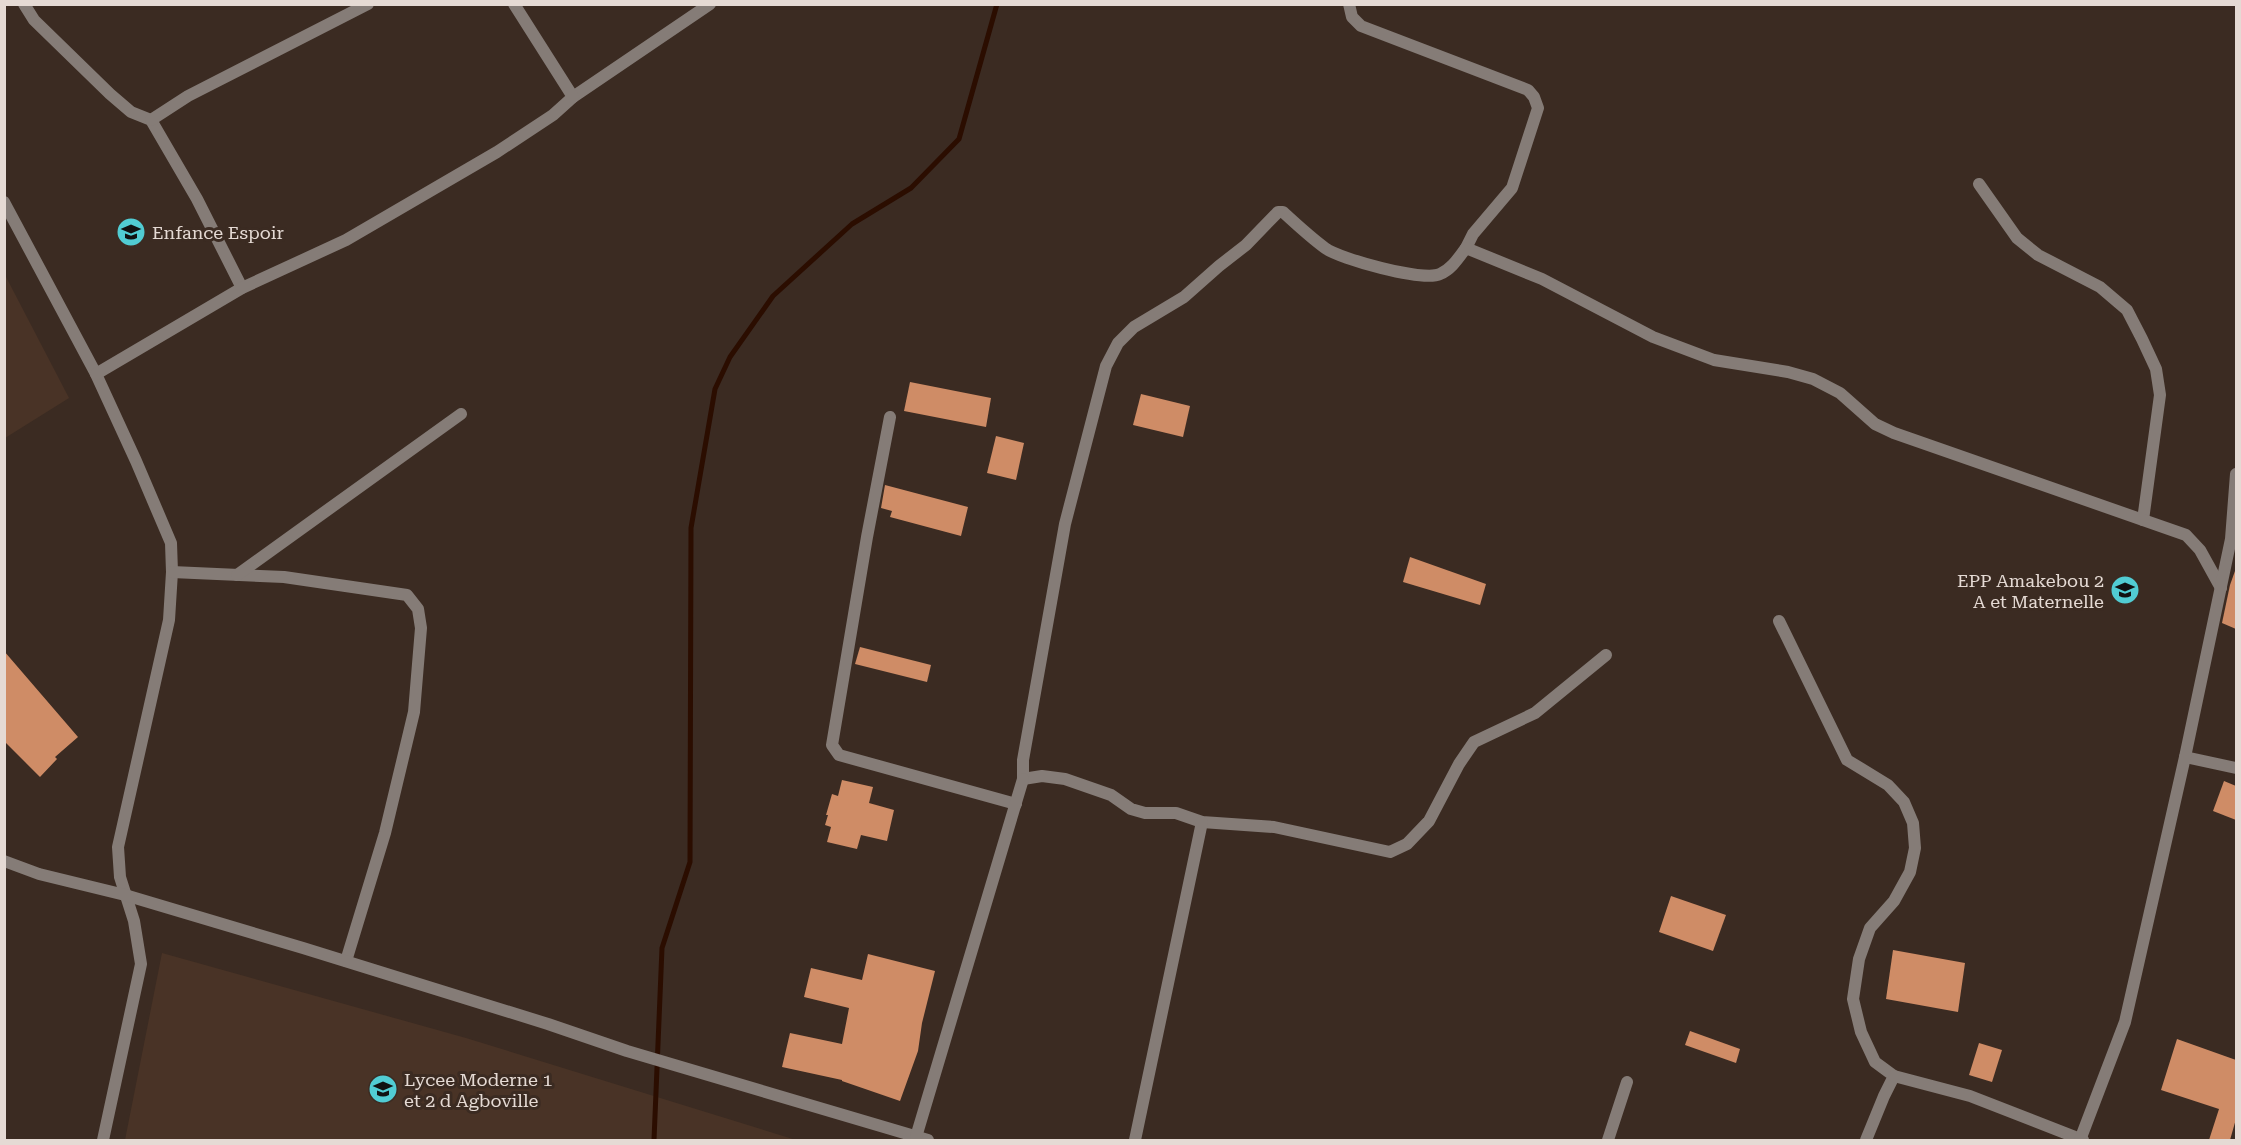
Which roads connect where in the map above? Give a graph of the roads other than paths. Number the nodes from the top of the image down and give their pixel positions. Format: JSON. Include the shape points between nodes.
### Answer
{"nodes":[{"id":1,"x":24,"y":4,"type":"edge"},
{"id":2,"x":368,"y":4,"type":"edge"},
{"id":3,"x":514,"y":4,"type":"edge"},
{"id":4,"x":710,"y":4,"type":"edge"},
{"id":5,"x":1349,"y":4,"type":"edge"},
{"id":6,"x":573,"y":97,"type":"junction"},
{"id":7,"x":151,"y":120,"type":"junction"},
{"id":8,"x":1979,"y":184,"type":"dead end"},
{"id":9,"x":4,"y":201,"type":"edge"},
{"id":10,"x":1466,"y":248,"type":"junction"},
{"id":11,"x":242,"y":288,"type":"junction"},
{"id":12,"x":96,"y":374,"type":"junction"},
{"id":13,"x":461,"y":414,"type":"dead end"},
{"id":14,"x":890,"y":417,"type":"dead end"},
{"id":15,"x":2236,"y":474,"type":"edge"},
{"id":16,"x":2143,"y":520,"type":"junction"},
{"id":17,"x":2234,"y":538,"type":"edge"},
{"id":18,"x":172,"y":572,"type":"junction"},
{"id":19,"x":237,"y":575,"type":"junction"},
{"id":20,"x":2221,"y":588,"type":"junction"},
{"id":21,"x":1779,"y":621,"type":"dead end"},
{"id":22,"x":1606,"y":655,"type":"dead end"},
{"id":23,"x":2185,"y":758,"type":"junction"},
{"id":24,"x":2236,"y":768,"type":"edge"},
{"id":25,"x":1023,"y":779,"type":"junction"},
{"id":26,"x":1016,"y":804,"type":"junction"},
{"id":27,"x":1202,"y":822,"type":"junction"},
{"id":28,"x":4,"y":861,"type":"edge"},
{"id":29,"x":125,"y":895,"type":"junction"},
{"id":30,"x":346,"y":962,"type":"junction"},
{"id":31,"x":1894,"y":1076,"type":"junction"},
{"id":32,"x":1627,"y":1082,"type":"dead end"},
{"id":33,"x":922,"y":1139,"type":"edge"},
{"id":34,"x":103,"y":1140,"type":"edge"},
{"id":35,"x":1135,"y":1140,"type":"edge"},
{"id":36,"x":1608,"y":1140,"type":"edge"},
{"id":37,"x":1866,"y":1140,"type":"edge"},
{"id":38,"x":2081,"y":1140,"type":"edge"}],
"edges":[{"from":1,"to":7,"type":"street","via":[[34,20],[110,94],[131,112]]},
{"from":2,"to":7,"type":"street","via":[[188,96]]},
{"from":3,"to":6,"type":"street"},
{"from":4,"to":6,"type":"street"},
{"from":5,"to":10,"type":"street","via":[[1352,17],[1361,26],[1528,90],[1534,97],[1538,108],[1512,188]]},
{"from":6,"to":11,"type":"street","via":[[497,152],[346,240]]},
{"from":7,"to":11,"type":"street"},
{"from":8,"to":16,"type":"street","via":[[2017,238],[2038,255],[2100,287],[2127,310],[2142,339],[2156,369],[2160,395]]},
{"from":9,"to":12,"type":"street"},
{"from":10,"to":16,"type":"street","via":[[1542,279],[1653,338],[1714,360],[1813,379],[1840,393],[1875,424],[1894,433]]},
{"from":10,"to":25,"type":"street","via":[[1442,274],[1408,275],[1326,249],[1283,212],[1278,212],[1184,297],[1134,327],[1118,343],[1106,366],[1065,524],[1023,759]]},
{"from":11,"to":12,"type":"street"},
{"from":12,"to":18,"type":"street","via":[[171,543]]},
{"from":13,"to":19,"type":"street"},
{"from":14,"to":26,"type":"street","via":[[832,745],[839,755]]},
{"from":15,"to":17,"type":"street"},
{"from":16,"to":20,"type":"street","via":[[2186,534]]},
{"from":17,"to":20,"type":"street"},
{"from":18,"to":19,"type":"street"},
{"from":18,"to":29,"type":"street","via":[[169,620],[118,847]]},
{"from":19,"to":30,"type":"street","via":[[284,577],[407,595],[418,609],[421,628],[414,712],[385,833]]},
{"from":20,"to":23,"type":"street"},
{"from":21,"to":31,"type":"street","via":[[1847,760],[1896,793],[1905,802],[1913,822],[1910,872],[1894,901],[1870,928],[1859,959],[1853,999],[1861,1032],[1875,1062]]},
{"from":22,"to":27,"type":"street","via":[[1535,713],[1474,742],[1429,821],[1407,844],[1390,852],[1274,827]]},
{"from":23,"to":24,"type":"street"},
{"from":23,"to":38,"type":"street","via":[[2125,1022]]},
{"from":25,"to":26,"type":"street"},
{"from":25,"to":27,"type":"street","via":[[1065,779],[1111,795],[1131,809],[1176,813]]},
{"from":26,"to":33,"type":"street"},
{"from":27,"to":35,"type":"street"},
{"from":28,"to":29,"type":"street","via":[[39,874]]},
{"from":29,"to":30,"type":"street"},
{"from":29,"to":34,"type":"street","via":[[141,964]]},
{"from":30,"to":33,"type":"street"},
{"from":31,"to":37,"type":"street"},
{"from":31,"to":38,"type":"street","via":[[1970,1096]]},
{"from":32,"to":36,"type":"street"}]}
